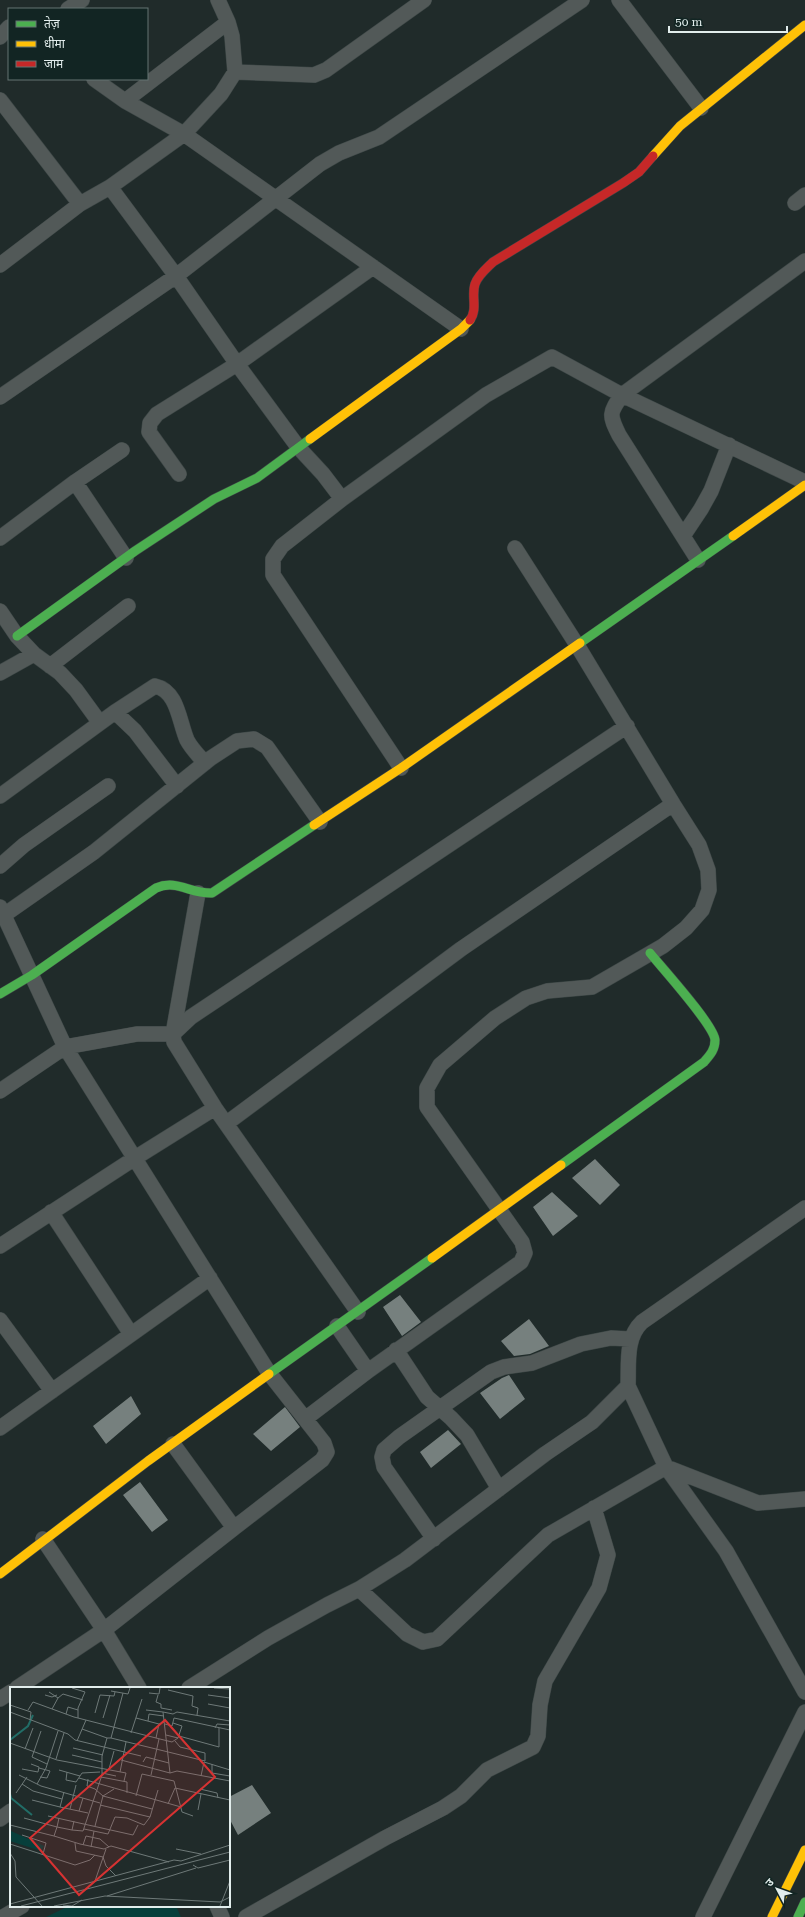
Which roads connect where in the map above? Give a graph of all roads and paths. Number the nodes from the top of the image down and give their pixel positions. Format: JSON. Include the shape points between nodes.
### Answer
{"nodes":[{"id":1,"x":82,"y":0,"type":"edge"},
{"id":2,"x":218,"y":0,"type":"edge"},
{"id":3,"x":424,"y":0,"type":"edge"},
{"id":4,"x":582,"y":0,"type":"edge"},
{"id":5,"x":619,"y":0,"type":"edge"},
{"id":6,"x":70,"y":8,"type":"edge"},
{"id":7,"x":0,"y":16,"type":"edge"},
{"id":8,"x":8,"y":22,"type":"edge"},
{"id":9,"x":228,"y":22,"type":"junction"},
{"id":10,"x":805,"y":25,"type":"edge"},
{"id":11,"x":8,"y":28,"type":"edge"},
{"id":12,"x":0,"y":37,"type":"edge"},
{"id":13,"x":235,"y":72,"type":"junction"},
{"id":14,"x":95,"y":80,"type":"edge"},
{"id":15,"x":0,"y":100,"type":"edge"},
{"id":16,"x":125,"y":101,"type":"junction"},
{"id":17,"x":701,"y":108,"type":"junction"},
{"id":18,"x":184,"y":134,"type":"junction"},
{"id":19,"x":110,"y":187,"type":"junction"},
{"id":20,"x":276,"y":199,"type":"junction"},
{"id":21,"x":80,"y":204,"type":"junction"},
{"id":22,"x":805,"y":260,"type":"edge"},
{"id":23,"x":0,"y":265,"type":"edge"},
{"id":24,"x":373,"y":267,"type":"junction"},
{"id":25,"x":176,"y":276,"type":"junction"},
{"id":26,"x":461,"y":329,"type":"junction"},
{"id":27,"x":236,"y":364,"type":"junction"},
{"id":28,"x":622,"y":395,"type":"junction"},
{"id":29,"x":0,"y":397,"type":"edge"},
{"id":30,"x":729,"y":445,"type":"junction"},
{"id":31,"x":298,"y":447,"type":"junction"},
{"id":32,"x":122,"y":450,"type":"dead end"},
{"id":33,"x":179,"y":474,"type":"dead end"},
{"id":34,"x":75,"y":482,"type":"junction"},
{"id":35,"x":805,"y":482,"type":"edge"},
{"id":36,"x":805,"y":485,"type":"edge"},
{"id":37,"x":342,"y":499,"type":"junction"},
{"id":38,"x":683,"y":536,"type":"junction"},
{"id":39,"x":0,"y":538,"type":"edge"},
{"id":40,"x":515,"y":548,"type":"dead end"},
{"id":41,"x":126,"y":558,"type":"junction"},
{"id":42,"x":698,"y":560,"type":"junction"},
{"id":43,"x":128,"y":606,"type":"dead end"},
{"id":44,"x":0,"y":611,"type":"edge"},
{"id":45,"x":17,"y":636,"type":"junction"},
{"id":46,"x":577,"y":645,"type":"junction"},
{"id":47,"x":34,"y":654,"type":"junction"},
{"id":48,"x":50,"y":666,"type":"junction"},
{"id":49,"x":0,"y":673,"type":"edge"},
{"id":50,"x":115,"y":712,"type":"junction"},
{"id":51,"x":100,"y":723,"type":"junction"},
{"id":52,"x":627,"y":726,"type":"junction"},
{"id":53,"x":205,"y":763,"type":"junction"},
{"id":54,"x":401,"y":768,"type":"junction"},
{"id":55,"x":108,"y":786,"type":"dead end"},
{"id":56,"x":177,"y":786,"type":"junction"},
{"id":57,"x":0,"y":796,"type":"edge"},
{"id":58,"x":673,"y":804,"type":"junction"},
{"id":59,"x":320,"y":822,"type":"junction"},
{"id":60,"x":0,"y":866,"type":"edge"},
{"id":61,"x":198,"y":893,"type":"junction"},
{"id":62,"x":2,"y":911,"type":"edge"},
{"id":63,"x":650,"y":953,"type":"junction"},
{"id":64,"x":32,"y":975,"type":"junction"},
{"id":65,"x":0,"y":994,"type":"edge"},
{"id":66,"x":173,"y":1034,"type":"junction"},
{"id":67,"x":65,"y":1047,"type":"junction"},
{"id":68,"x":0,"y":1091,"type":"edge"},
{"id":69,"x":215,"y":1108,"type":"junction"},
{"id":70,"x":227,"y":1123,"type":"junction"},
{"id":71,"x":135,"y":1158,"type":"junction"},
{"id":72,"x":805,"y":1208,"type":"edge"},
{"id":73,"x":497,"y":1209,"type":"junction"},
{"id":74,"x":51,"y":1212,"type":"junction"},
{"id":75,"x":0,"y":1246,"type":"edge"},
{"id":76,"x":210,"y":1278,"type":"junction"},
{"id":77,"x":358,"y":1312,"type":"junction"},
{"id":78,"x":0,"y":1320,"type":"edge"},
{"id":79,"x":337,"y":1326,"type":"junction"},
{"id":80,"x":131,"y":1334,"type":"junction"},
{"id":81,"x":630,"y":1339,"type":"junction"},
{"id":82,"x":396,"y":1350,"type":"junction"},
{"id":83,"x":368,"y":1371,"type":"junction"},
{"id":84,"x":269,"y":1373,"type":"junction"},
{"id":85,"x":628,"y":1386,"type":"junction"},
{"id":86,"x":52,"y":1391,"type":"junction"},
{"id":87,"x":439,"y":1409,"type":"junction"},
{"id":88,"x":305,"y":1419,"type":"junction"},
{"id":89,"x":0,"y":1428,"type":"edge"},
{"id":90,"x":173,"y":1444,"type":"junction"},
{"id":91,"x":666,"y":1467,"type":"junction"},
{"id":92,"x":499,"y":1489,"type":"junction"},
{"id":93,"x":805,"y":1499,"type":"edge"},
{"id":94,"x":594,"y":1508,"type":"junction"},
{"id":95,"x":234,"y":1528,"type":"junction"},
{"id":96,"x":434,"y":1539,"type":"junction"},
{"id":97,"x":44,"y":1540,"type":"junction"},
{"id":98,"x":0,"y":1574,"type":"edge"},
{"id":99,"x":359,"y":1589,"type":"junction"},
{"id":100,"x":104,"y":1630,"type":"junction"},
{"id":101,"x":18,"y":1687,"type":"edge"},
{"id":102,"x":138,"y":1687,"type":"edge"},
{"id":103,"x":191,"y":1687,"type":"edge"},
{"id":104,"x":805,"y":1692,"type":"edge"},
{"id":105,"x":10,"y":1693,"type":"edge"},
{"id":106,"x":0,"y":1699,"type":"edge"},
{"id":107,"x":805,"y":1712,"type":"edge"},
{"id":108,"x":10,"y":1812,"type":"edge"},
{"id":109,"x":0,"y":1819,"type":"edge"},
{"id":110,"x":805,"y":1850,"type":"edge"},
{"id":111,"x":805,"y":1902,"type":"edge"},
{"id":112,"x":20,"y":1907,"type":"edge"},
{"id":113,"x":217,"y":1907,"type":"edge"},
{"id":114,"x":3,"y":1917,"type":"edge"},
{"id":115,"x":222,"y":1917,"type":"edge"},
{"id":116,"x":246,"y":1917,"type":"edge"},
{"id":117,"x":703,"y":1917,"type":"edge"},
{"id":118,"x":772,"y":1917,"type":"edge"},
{"id":119,"x":798,"y":1917,"type":"edge"}],
"edges":[{"from":1,"to":6,"type":"street"},
{"from":2,"to":9,"type":"street"},
{"from":3,"to":13,"type":"street","via":[[326,70],[314,75]]},
{"from":4,"to":20,"type":"street","via":[[379,137],[339,153],[320,164]]},
{"from":5,"to":17,"type":"street"},
{"from":7,"to":8,"type":"street"},
{"from":9,"to":13,"type":"street","via":[[232,36]]},
{"from":9,"to":16,"type":"street"},
{"from":10,"to":17,"type":"main road"},
{"from":11,"to":12,"type":"street"},
{"from":13,"to":18,"type":"street","via":[[221,94]]},
{"from":14,"to":16,"type":"street"},
{"from":15,"to":21,"type":"street"},
{"from":16,"to":18,"type":"street"},
{"from":17,"to":26,"type":"main road","via":[[680,126],[639,172],[493,262],[475,284],[474,312]]},
{"from":18,"to":19,"type":"street"},
{"from":18,"to":20,"type":"street"},
{"from":19,"to":21,"type":"street"},
{"from":19,"to":25,"type":"street"},
{"from":20,"to":24,"type":"street"},
{"from":20,"to":25,"type":"street"},
{"from":21,"to":23,"type":"street"},
{"from":22,"to":28,"type":"street"},
{"from":24,"to":26,"type":"street"},
{"from":24,"to":27,"type":"street"},
{"from":25,"to":27,"type":"street"},
{"from":25,"to":29,"type":"street"},
{"from":26,"to":31,"type":"main road"},
{"from":27,"to":31,"type":"street"},
{"from":27,"to":33,"type":"street","via":[[157,414],[150,423],[149,432]]},
{"from":28,"to":30,"type":"street"},
{"from":28,"to":37,"type":"street","via":[[552,357],[486,395]]},
{"from":28,"to":38,"type":"street","via":[[612,410],[611,419]]},
{"from":30,"to":35,"type":"street"},
{"from":30,"to":38,"type":"street","via":[[711,491]]},
{"from":31,"to":37,"type":"street"},
{"from":31,"to":41,"type":"main road","via":[[257,478],[214,499]]},
{"from":32,"to":34,"type":"street"},
{"from":34,"to":39,"type":"street"},
{"from":34,"to":41,"type":"street"},
{"from":36,"to":42,"type":"main road"},
{"from":37,"to":54,"type":"street","via":[[282,546],[273,559],[273,575]]},
{"from":38,"to":42,"type":"street"},
{"from":40,"to":46,"type":"street"},
{"from":41,"to":45,"type":"main road"},
{"from":42,"to":46,"type":"main road"},
{"from":43,"to":48,"type":"street"},
{"from":44,"to":45,"type":"street"},
{"from":45,"to":47,"type":"street"},
{"from":46,"to":52,"type":"street"},
{"from":46,"to":54,"type":"main road"},
{"from":47,"to":48,"type":"street"},
{"from":47,"to":49,"type":"street"},
{"from":48,"to":51,"type":"street","via":[[76,690]]},
{"from":50,"to":51,"type":"street"},
{"from":50,"to":53,"type":"street","via":[[149,688],[160,687],[177,707],[188,742]]},
{"from":50,"to":56,"type":"street","via":[[135,731]]},
{"from":51,"to":57,"type":"street"},
{"from":52,"to":58,"type":"street"},
{"from":52,"to":66,"type":"street","via":[[190,1017]]},
{"from":53,"to":56,"type":"street"},
{"from":53,"to":59,"type":"street","via":[[237,741],[254,739],[267,747]]},
{"from":54,"to":59,"type":"main road"},
{"from":55,"to":60,"type":"street","via":[[24,845]]},
{"from":56,"to":62,"type":"street","via":[[94,852]]},
{"from":58,"to":63,"type":"street","via":[[698,845],[708,870],[709,890],[702,910],[686,928]]},
{"from":58,"to":70,"type":"street","via":[[461,949]]},
{"from":59,"to":61,"type":"main road","via":[[212,893]]},
{"from":61,"to":64,"type":"main road","via":[[166,883]]},
{"from":61,"to":66,"type":"street"},
{"from":62,"to":64,"type":"street"},
{"from":63,"to":73,"type":"main road","via":[[704,1019],[715,1039],[713,1051],[704,1062]]},
{"from":63,"to":73,"type":"street","via":[[592,988],[547,991],[526,998],[495,1018],[440,1065],[428,1088],[427,1107]]},
{"from":64,"to":65,"type":"main road"},
{"from":64,"to":67,"type":"street"},
{"from":66,"to":67,"type":"street","via":[[137,1034]]},
{"from":66,"to":69,"type":"street","via":[[174,1042]]},
{"from":67,"to":68,"type":"street"},
{"from":67,"to":71,"type":"street"},
{"from":69,"to":70,"type":"street"},
{"from":69,"to":71,"type":"street"},
{"from":70,"to":77,"type":"street"},
{"from":71,"to":74,"type":"street"},
{"from":71,"to":76,"type":"street"},
{"from":72,"to":81,"type":"street","via":[[642,1322],[634,1329]]},
{"from":73,"to":77,"type":"main road"},
{"from":73,"to":82,"type":"street","via":[[522,1242],[525,1253],[521,1262]]},
{"from":74,"to":75,"type":"street"},
{"from":74,"to":80,"type":"street"},
{"from":76,"to":80,"type":"street"},
{"from":76,"to":84,"type":"street"},
{"from":77,"to":79,"type":"main road"},
{"from":78,"to":86,"type":"street"},
{"from":79,"to":83,"type":"street"},
{"from":79,"to":84,"type":"main road"},
{"from":80,"to":86,"type":"street"},
{"from":81,"to":85,"type":"street"},
{"from":81,"to":87,"type":"street","via":[[611,1338],[581,1344],[532,1363],[504,1367],[491,1372]]},
{"from":82,"to":83,"type":"street"},
{"from":82,"to":87,"type":"street","via":[[427,1397]]},
{"from":83,"to":88,"type":"street"},
{"from":84,"to":88,"type":"street"},
{"from":84,"to":90,"type":"main road"},
{"from":85,"to":91,"type":"street"},
{"from":85,"to":92,"type":"street","via":[[592,1422]]},
{"from":86,"to":89,"type":"street"},
{"from":87,"to":92,"type":"street","via":[[467,1435]]},
{"from":87,"to":96,"type":"street","via":[[399,1437],[384,1450],[382,1458],[384,1467]]},
{"from":88,"to":95,"type":"street","via":[[324,1443],[326,1452],[322,1460]]},
{"from":90,"to":95,"type":"street"},
{"from":90,"to":97,"type":"main road"},
{"from":91,"to":93,"type":"street","via":[[758,1503]]},
{"from":91,"to":94,"type":"street"},
{"from":91,"to":104,"type":"street","via":[[726,1551]]},
{"from":92,"to":96,"type":"street"},
{"from":94,"to":99,"type":"street","via":[[548,1535],[437,1639],[423,1642],[407,1634]]},
{"from":94,"to":116,"type":"street","via":[[608,1555],[599,1588],[545,1681],[538,1736],[533,1747],[487,1770],[461,1796],[443,1808]]},
{"from":95,"to":100,"type":"street"},
{"from":96,"to":99,"type":"street"},
{"from":97,"to":98,"type":"main road"},
{"from":97,"to":100,"type":"street"},
{"from":99,"to":103,"type":"street","via":[[268,1638]]},
{"from":100,"to":101,"type":"street"},
{"from":100,"to":102,"type":"street"},
{"from":105,"to":106,"type":"street"},
{"from":107,"to":117,"type":"street"},
{"from":108,"to":109,"type":"street"},
{"from":110,"to":118,"type":"main road"},
{"from":111,"to":119,"type":"main road"},
{"from":112,"to":114,"type":"street"},
{"from":113,"to":115,"type":"street"}]}
